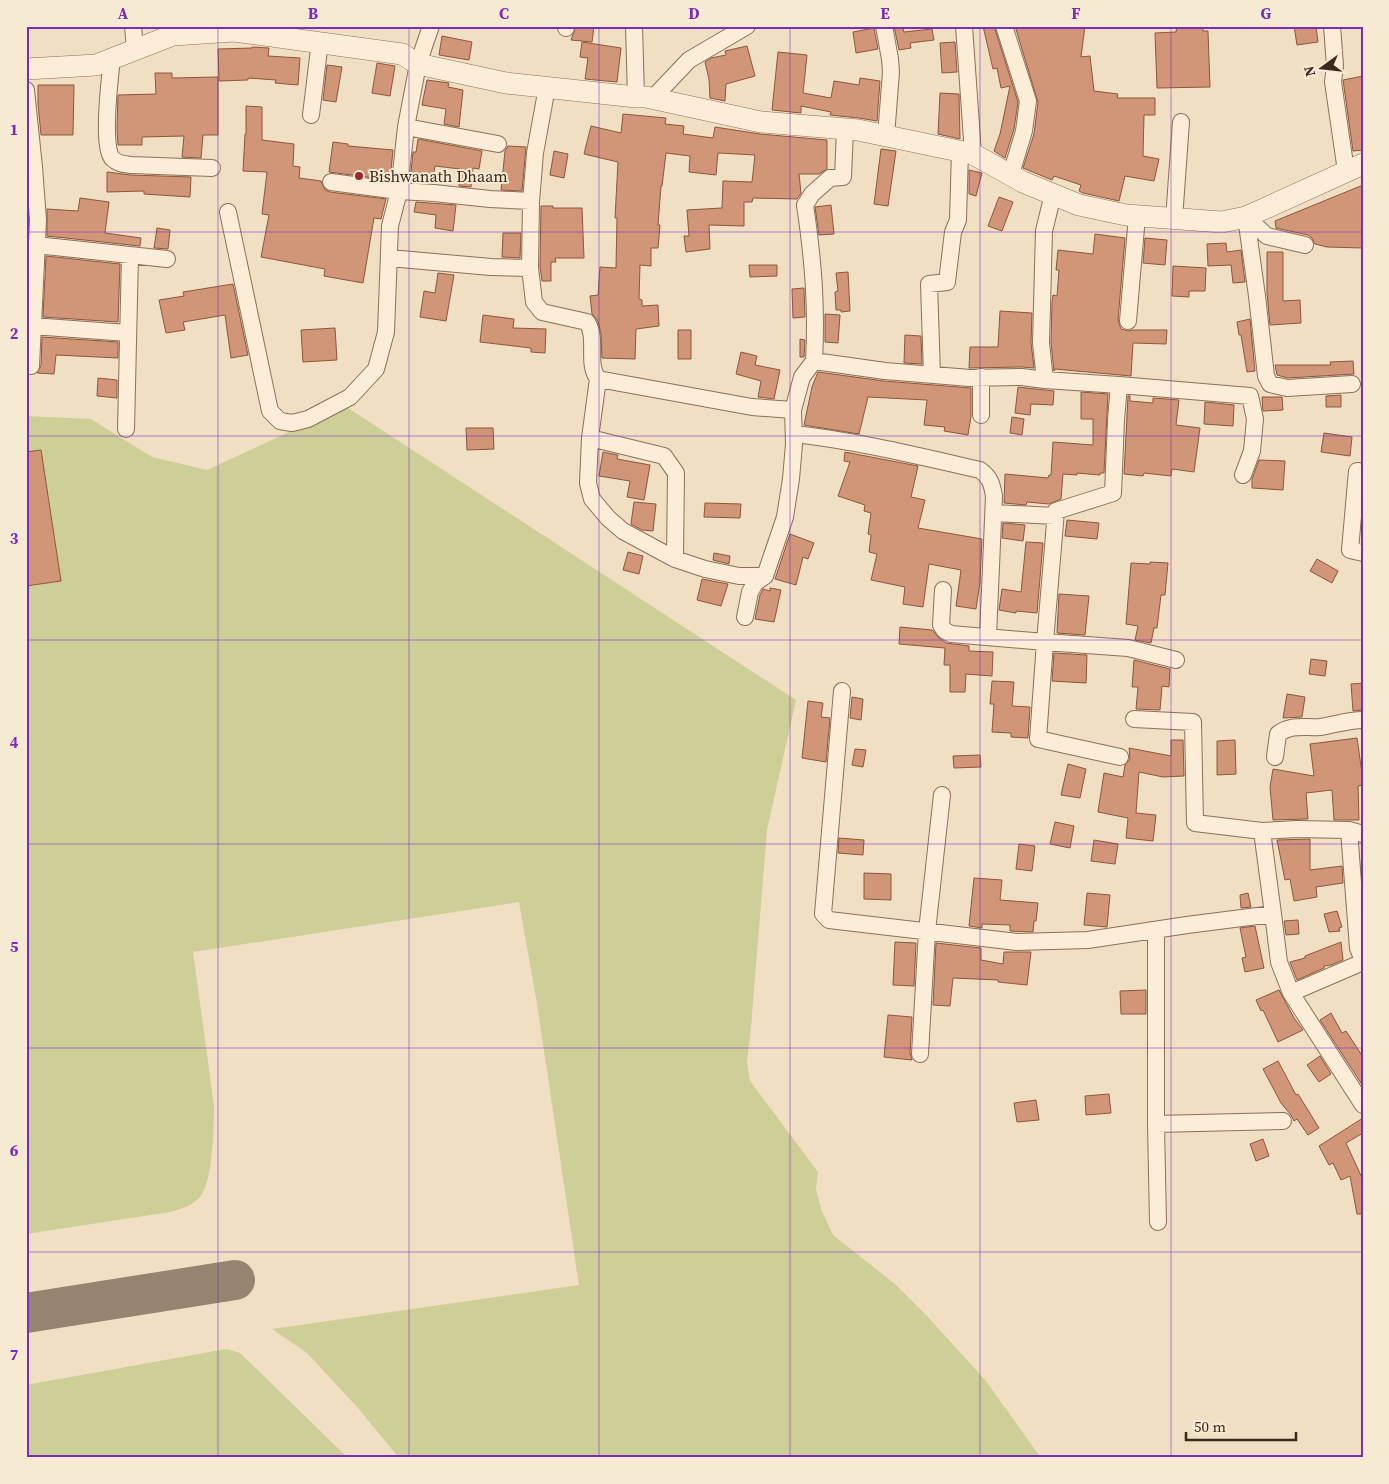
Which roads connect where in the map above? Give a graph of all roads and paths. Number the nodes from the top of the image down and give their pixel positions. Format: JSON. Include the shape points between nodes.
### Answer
{"nodes":[{"id":1,"x":133,"y":26,"type":"edge"},
{"id":2,"x":431,"y":26,"type":"edge"},
{"id":3,"x":634,"y":26,"type":"edge"},
{"id":4,"x":747,"y":26,"type":"edge"},
{"id":5,"x":884,"y":26,"type":"edge"},
{"id":6,"x":964,"y":26,"type":"edge"},
{"id":7,"x":1004,"y":26,"type":"edge"},
{"id":8,"x":1332,"y":26,"type":"edge"},
{"id":9,"x":320,"y":41,"type":"junction"},
{"id":10,"x":135,"y":50,"type":"junction"},
{"id":11,"x":112,"y":59,"type":"junction"},
{"id":12,"x":418,"y":64,"type":"junction"},
{"id":13,"x":26,"y":68,"type":"edge"},
{"id":14,"x":547,"y":87,"type":"junction"},
{"id":15,"x":26,"y":90,"type":"edge"},
{"id":16,"x":644,"y":98,"type":"junction"},
{"id":17,"x":310,"y":115,"type":"dead end"},
{"id":18,"x":1181,"y":122,"type":"dead end"},
{"id":19,"x":406,"y":127,"type":"junction"},
{"id":20,"x":845,"y":129,"type":"junction"},
{"id":21,"x":886,"y":136,"type":"junction"},
{"id":22,"x":498,"y":144,"type":"dead end"},
{"id":23,"x":967,"y":153,"type":"junction"},
{"id":24,"x":1354,"y":167,"type":"edge"},
{"id":25,"x":212,"y":168,"type":"dead end"},
{"id":26,"x":1011,"y":174,"type":"junction"},
{"id":27,"x":331,"y":182,"type":"dead end"},
{"id":28,"x":399,"y":191,"type":"junction"},
{"id":29,"x":1053,"y":194,"type":"junction"},
{"id":30,"x":531,"y":200,"type":"junction"},
{"id":31,"x":228,"y":212,"type":"dead end"},
{"id":32,"x":1138,"y":216,"type":"junction"},
{"id":33,"x":1246,"y":217,"type":"junction"},
{"id":34,"x":1174,"y":219,"type":"junction"},
{"id":35,"x":36,"y":245,"type":"junction"},
{"id":36,"x":1305,"y":245,"type":"dead end"},
{"id":37,"x":130,"y":255,"type":"junction"},
{"id":38,"x":389,"y":258,"type":"junction"},
{"id":39,"x":167,"y":259,"type":"dead end"},
{"id":40,"x":530,"y":268,"type":"junction"},
{"id":41,"x":1128,"y":322,"type":"dead end"},
{"id":42,"x":32,"y":326,"type":"junction"},
{"id":43,"x":128,"y":333,"type":"junction"},
{"id":44,"x":814,"y":361,"type":"junction"},
{"id":45,"x":31,"y":366,"type":"dead end"},
{"id":46,"x":932,"y":375,"type":"junction"},
{"id":47,"x":981,"y":378,"type":"junction"},
{"id":48,"x":598,"y":379,"type":"junction"},
{"id":49,"x":1045,"y":380,"type":"junction"},
{"id":50,"x":1352,"y":384,"type":"dead end"},
{"id":51,"x":1119,"y":385,"type":"junction"},
{"id":52,"x":793,"y":410,"type":"junction"},
{"id":53,"x":981,"y":415,"type":"dead end"},
{"id":54,"x":126,"y":428,"type":"dead end"},
{"id":55,"x":795,"y":434,"type":"junction"},
{"id":56,"x":590,"y":438,"type":"junction"},
{"id":57,"x":1363,"y":472,"type":"edge"},
{"id":58,"x":1242,"y":475,"type":"dead end"},
{"id":59,"x":994,"y":513,"type":"junction"},
{"id":60,"x":1055,"y":516,"type":"junction"},
{"id":61,"x":1363,"y":553,"type":"edge"},
{"id":62,"x":675,"y":559,"type":"junction"},
{"id":63,"x":765,"y":576,"type":"junction"},
{"id":64,"x":943,"y":590,"type":"dead end"},
{"id":65,"x":745,"y":617,"type":"dead end"},
{"id":66,"x":988,"y":637,"type":"junction"},
{"id":67,"x":1045,"y":642,"type":"junction"},
{"id":68,"x":1176,"y":660,"type":"dead end"},
{"id":69,"x":842,"y":690,"type":"dead end"},
{"id":70,"x":1134,"y":719,"type":"dead end"},
{"id":71,"x":1363,"y":720,"type":"edge"},
{"id":72,"x":1120,"y":757,"type":"dead end"},
{"id":73,"x":1275,"y":757,"type":"dead end"},
{"id":74,"x":942,"y":795,"type":"dead end"},
{"id":75,"x":1262,"y":831,"type":"junction"},
{"id":76,"x":1356,"y":832,"type":"edge"},
{"id":77,"x":1274,"y":914,"type":"junction"},
{"id":78,"x":1156,"y":930,"type":"junction"},
{"id":79,"x":927,"y":931,"type":"junction"},
{"id":80,"x":1363,"y":962,"type":"edge"},
{"id":81,"x":1291,"y":993,"type":"junction"},
{"id":82,"x":920,"y":1054,"type":"dead end"},
{"id":83,"x":1363,"y":1105,"type":"edge"},
{"id":84,"x":1283,"y":1121,"type":"dead end"},
{"id":85,"x":1156,"y":1124,"type":"junction"},
{"id":86,"x":1158,"y":1222,"type":"dead end"}],
"edges":[{"from":1,"to":10,"type":"street"},
{"from":2,"to":12,"type":"street"},
{"from":3,"to":16,"type":"street"},
{"from":4,"to":16,"type":"street","via":[[689,60]]},
{"from":5,"to":21,"type":"street","via":[[891,72]]},
{"from":6,"to":23,"type":"street"},
{"from":7,"to":26,"type":"street","via":[[1028,101],[1024,131]]},
{"from":8,"to":24,"type":"street","via":[[1334,82]]},
{"from":9,"to":10,"type":"street","via":[[234,31],[173,35]]},
{"from":9,"to":12,"type":"street","via":[[402,54]]},
{"from":9,"to":17,"type":"street"},
{"from":10,"to":11,"type":"street"},
{"from":11,"to":13,"type":"street","via":[[96,65]]},
{"from":11,"to":25,"type":"street","via":[[106,130],[112,159],[131,165]]},
{"from":12,"to":14,"type":"street","via":[[506,83]]},
{"from":12,"to":19,"type":"street"},
{"from":14,"to":16,"type":"street"},
{"from":14,"to":30,"type":"street","via":[[535,153]]},
{"from":15,"to":35,"type":"street","via":[[38,220]]},
{"from":16,"to":20,"type":"street","via":[[761,122]]},
{"from":18,"to":34,"type":"street"},
{"from":19,"to":22,"type":"street"},
{"from":19,"to":28,"type":"street"},
{"from":20,"to":21,"type":"street"},
{"from":20,"to":44,"type":"street","via":[[843,177],[830,178],[805,205],[815,289]]},
{"from":21,"to":23,"type":"street"},
{"from":23,"to":26,"type":"street"},
{"from":23,"to":46,"type":"street","via":[[947,282],[929,284]]},
{"from":24,"to":33,"type":"street"},
{"from":26,"to":29,"type":"street"},
{"from":27,"to":28,"type":"street"},
{"from":28,"to":30,"type":"street"},
{"from":28,"to":38,"type":"street","via":[[390,226]]},
{"from":29,"to":32,"type":"street","via":[[1079,205]]},
{"from":29,"to":49,"type":"street","via":[[1044,231],[1041,343]]},
{"from":30,"to":40,"type":"street"},
{"from":31,"to":38,"type":"street","via":[[270,411],[280,421],[292,424],[308,419],[350,397],[376,369],[386,332]]},
{"from":32,"to":34,"type":"street"},
{"from":32,"to":41,"type":"street"},
{"from":33,"to":34,"type":"street","via":[[1222,222]]},
{"from":33,"to":36,"type":"street","via":[[1267,236]]},
{"from":33,"to":50,"type":"street","via":[[1266,376],[1270,384],[1287,388]]},
{"from":35,"to":37,"type":"street"},
{"from":35,"to":42,"type":"street"},
{"from":37,"to":39,"type":"street"},
{"from":37,"to":43,"type":"street"},
{"from":38,"to":40,"type":"street"},
{"from":40,"to":48,"type":"street","via":[[534,302],[542,312],[587,322],[591,328],[593,372]]},
{"from":42,"to":43,"type":"street"},
{"from":42,"to":45,"type":"street"},
{"from":43,"to":54,"type":"street"},
{"from":44,"to":46,"type":"street"},
{"from":44,"to":52,"type":"street","via":[[802,377]]},
{"from":46,"to":47,"type":"street"},
{"from":47,"to":49,"type":"street"},
{"from":47,"to":53,"type":"street"},
{"from":48,"to":52,"type":"street","via":[[752,407]]},
{"from":48,"to":56,"type":"street"},
{"from":49,"to":51,"type":"street"},
{"from":51,"to":58,"type":"street","via":[[1250,396],[1255,419],[1252,451]]},
{"from":51,"to":60,"type":"street","via":[[1113,493],[1056,511]]},
{"from":52,"to":55,"type":"street"},
{"from":55,"to":59,"type":"street","via":[[878,446],[980,470],[991,479]]},
{"from":55,"to":63,"type":"street","via":[[785,517]]},
{"from":56,"to":62,"type":"street","via":[[588,483],[592,499],[623,531]]},
{"from":56,"to":62,"type":"street","via":[[664,456],[670,463],[676,473]]},
{"from":57,"to":61,"type":"street","via":[[1356,471],[1350,550]]},
{"from":59,"to":60,"type":"street"},
{"from":59,"to":66,"type":"street"},
{"from":60,"to":67,"type":"street"},
{"from":62,"to":63,"type":"street","via":[[739,576]]},
{"from":63,"to":65,"type":"street","via":[[755,583],[750,592]]},
{"from":64,"to":66,"type":"street","via":[[941,625],[944,630],[951,634]]},
{"from":66,"to":67,"type":"street"},
{"from":67,"to":68,"type":"street","via":[[1128,648]]},
{"from":67,"to":72,"type":"street","via":[[1038,739]]},
{"from":69,"to":79,"type":"street","via":[[822,914],[829,920]]},
{"from":70,"to":75,"type":"street","via":[[1193,722],[1195,823]]},
{"from":71,"to":73,"type":"street","via":[[1320,727],[1286,728],[1278,734]]},
{"from":74,"to":79,"type":"street"},
{"from":75,"to":76,"type":"street"},
{"from":75,"to":77,"type":"street"},
{"from":76,"to":80,"type":"street","via":[[1358,948]]},
{"from":77,"to":78,"type":"street"},
{"from":77,"to":81,"type":"street","via":[[1279,962]]},
{"from":78,"to":79,"type":"street","via":[[1088,940],[1017,942]]},
{"from":78,"to":85,"type":"street"},
{"from":79,"to":82,"type":"street"},
{"from":80,"to":81,"type":"street"},
{"from":81,"to":83,"type":"street"},
{"from":84,"to":85,"type":"street"},
{"from":85,"to":86,"type":"street"}]}
